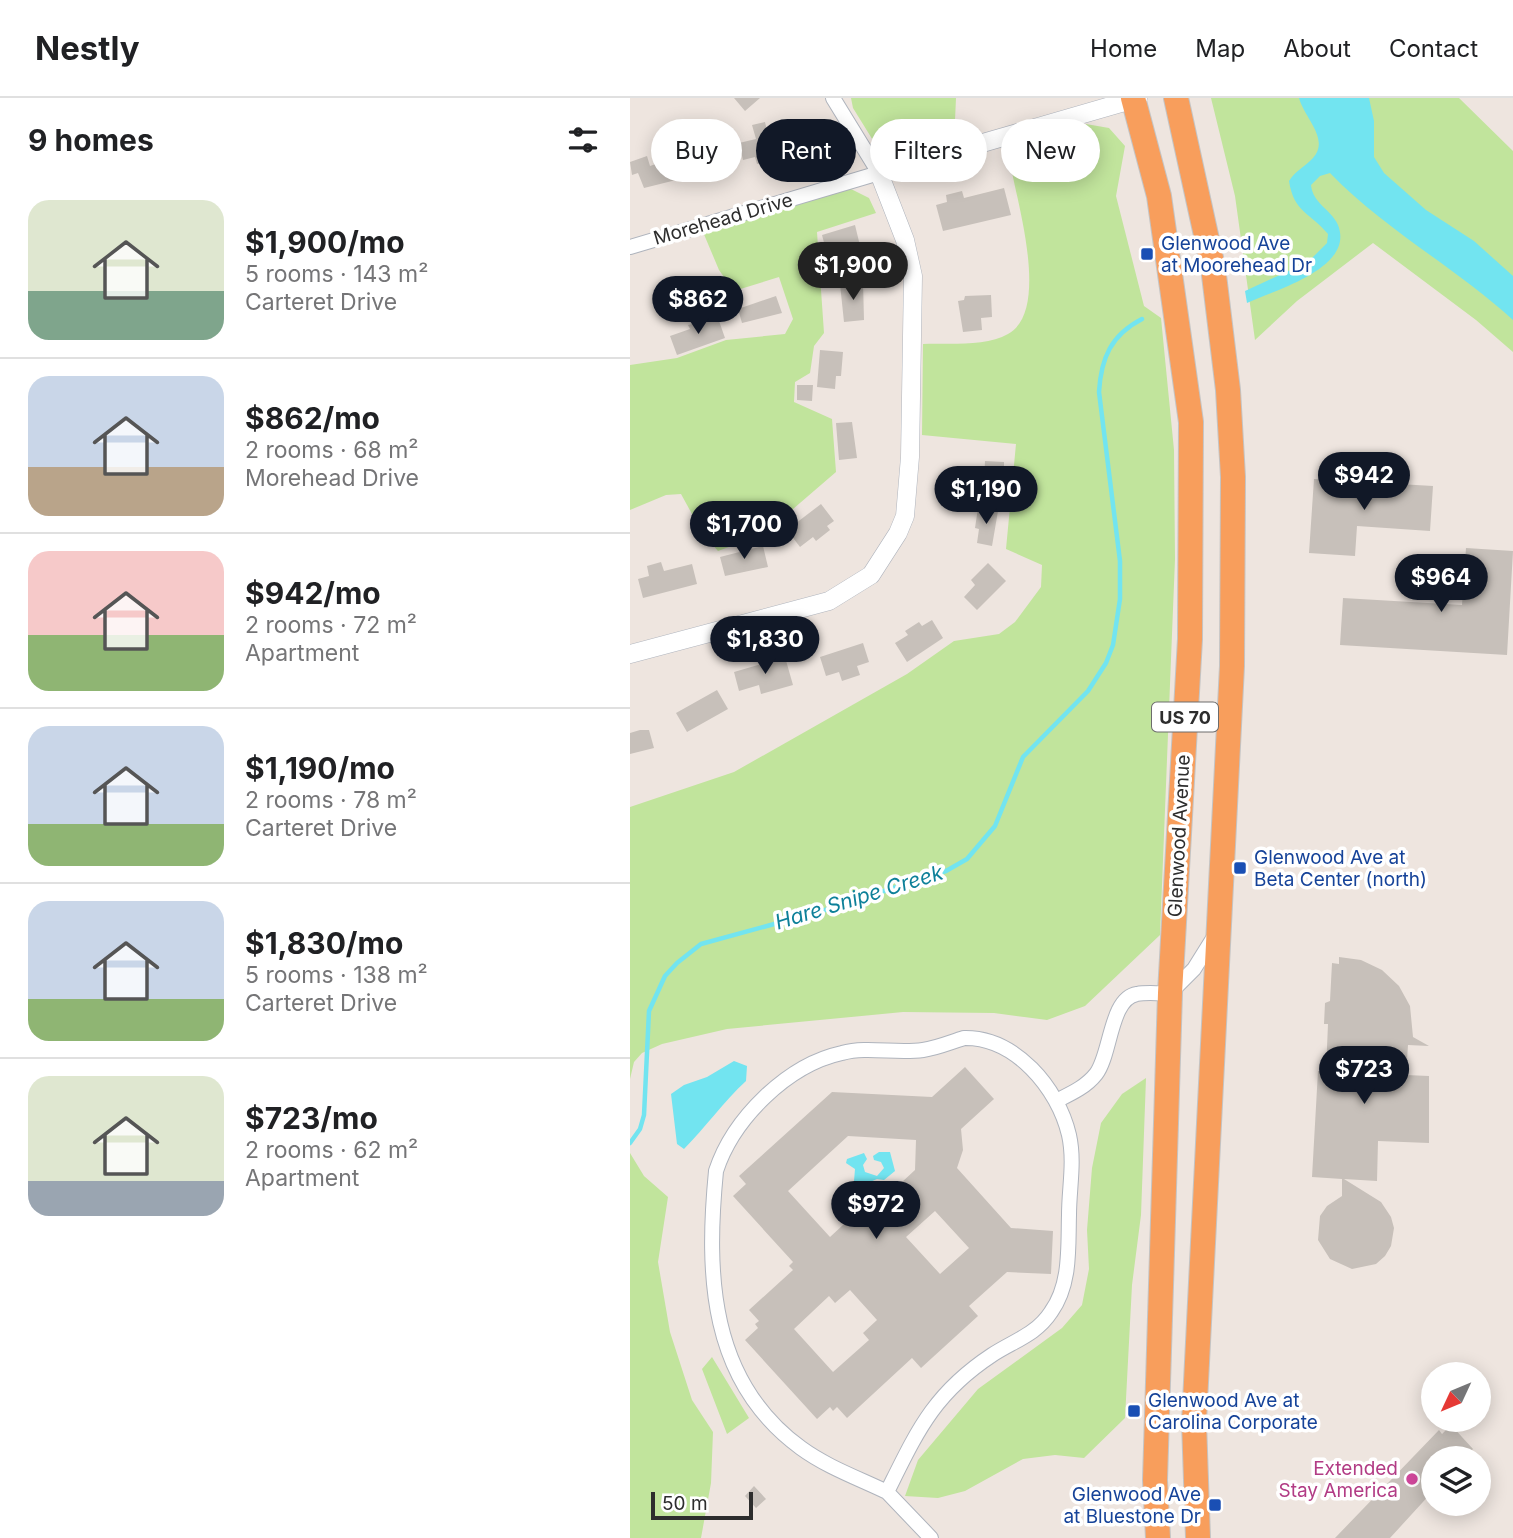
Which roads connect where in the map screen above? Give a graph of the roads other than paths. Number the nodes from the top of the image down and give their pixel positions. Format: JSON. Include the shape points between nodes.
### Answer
{"nodes":[{"id":1,"x":833,"y":98,"type":"edge"},
{"id":2,"x":1135,"y":98,"type":"edge"},
{"id":3,"x":1176,"y":98,"type":"edge"},
{"id":4,"x":987,"y":141,"type":"edge"},
{"id":5,"x":870,"y":158,"type":"edge"},
{"id":6,"x":870,"y":176,"type":"edge"},
{"id":7,"x":882,"y":182,"type":"edge"},
{"id":8,"x":630,"y":247,"type":"edge"},
{"id":9,"x":630,"y":654,"type":"edge"},
{"id":10,"x":1218,"y":931,"type":"junction"},
{"id":11,"x":1170,"y":993,"type":"junction"},
{"id":12,"x":1056,"y":1101,"type":"junction"},
{"id":13,"x":1155,"y":1480,"type":"junction"},
{"id":14,"x":1196,"y":1489,"type":"junction"},
{"id":15,"x":887,"y":1492,"type":"junction"},
{"id":16,"x":932,"y":1538,"type":"edge"},
{"id":17,"x":1158,"y":1538,"type":"edge"},
{"id":18,"x":1198,"y":1538,"type":"edge"}],
"edges":[{"from":1,"to":5,"type":"street"},
{"from":2,"to":4,"type":"street","name":"Morehead Drive"},
{"from":2,"to":11,"type":"highway","name":"Glenwood Avenue","number":"US 70","via":[[1159,196],[1191,422],[1190,639]]},
{"from":3,"to":10,"type":"highway","number":"US 70","via":[[1213,267],[1233,477],[1232,666]]},
{"from":6,"to":8,"type":"street","name":"Morehead Drive"},
{"from":7,"to":9,"type":"street","via":[[905,240],[913,276],[909,457],[905,516],[898,533],[871,575],[829,601]]},
{"from":10,"to":11,"type":"street","via":[[1194,970]]},
{"from":10,"to":14,"type":"highway","number":"US 70","via":[[1194,1422]]},
{"from":11,"to":12,"type":"street","via":[[1135,994],[1124,1003],[1098,1072]]},
{"from":11,"to":13,"type":"highway","name":"Glenwood Avenue","number":"US 70"},
{"from":12,"to":15,"type":"street","via":[[1072,1159],[1068,1264],[1060,1297],[1026,1338],[992,1355],[934,1404]]},
{"from":12,"to":15,"type":"street","via":[[1021,1059],[1006,1047],[979,1038],[925,1050],[842,1052],[806,1067],[766,1098],[722,1154],[714,1192],[714,1304],[733,1366],[755,1402],[785,1435],[833,1466]]},
{"from":13,"to":14,"type":"highway"},
{"from":13,"to":17,"type":"highway","name":"Glenwood Avenue","number":"US 70"},
{"from":14,"to":18,"type":"highway","number":"US 70"},
{"from":15,"to":16,"type":"street"}]}
